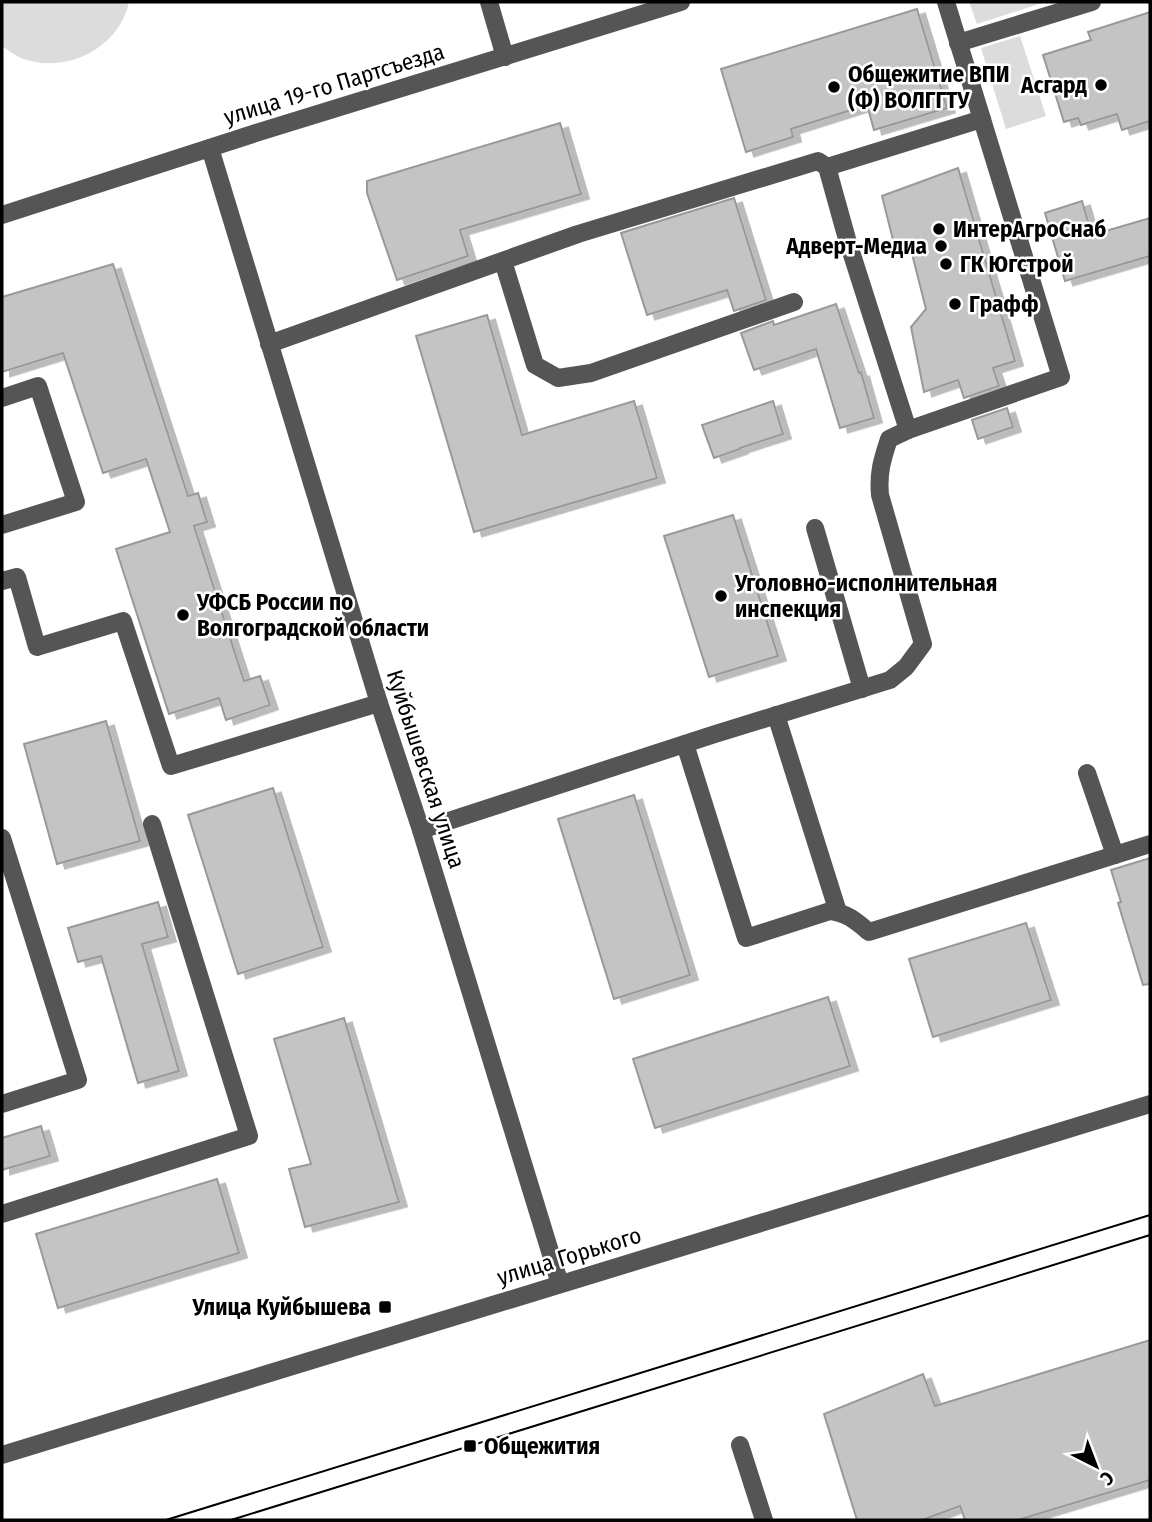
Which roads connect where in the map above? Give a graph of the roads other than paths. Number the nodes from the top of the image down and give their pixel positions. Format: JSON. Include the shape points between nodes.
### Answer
{"nodes":[{"id":1,"x":489,"y":2,"type":"edge"},
{"id":2,"x":681,"y":2,"type":"edge"},
{"id":3,"x":946,"y":2,"type":"edge"},
{"id":4,"x":1092,"y":2,"type":"edge"},
{"id":5,"x":958,"y":43,"type":"junction"},
{"id":6,"x":505,"y":57,"type":"junction"},
{"id":7,"x":982,"y":119,"type":"junction"},
{"id":8,"x":210,"y":148,"type":"junction"},
{"id":9,"x":827,"y":167,"type":"junction"},
{"id":10,"x":2,"y":215,"type":"edge"},
{"id":11,"x":503,"y":261,"type":"junction"},
{"id":12,"x":794,"y":302,"type":"dead end"},
{"id":13,"x":270,"y":344,"type":"junction"},
{"id":14,"x":2,"y":398,"type":"edge"},
{"id":15,"x":908,"y":430,"type":"junction"},
{"id":16,"x":2,"y":525,"type":"edge"},
{"id":17,"x":815,"y":528,"type":"dead end"},
{"id":18,"x":2,"y":581,"type":"edge"},
{"id":19,"x":862,"y":689,"type":"junction"},
{"id":20,"x":379,"y":703,"type":"junction"},
{"id":21,"x":776,"y":715,"type":"junction"},
{"id":22,"x":685,"y":744,"type":"junction"},
{"id":23,"x":1087,"y":773,"type":"dead end"},
{"id":24,"x":152,"y":824,"type":"dead end"},
{"id":25,"x":421,"y":830,"type":"junction"},
{"id":26,"x":2,"y":838,"type":"edge"},
{"id":27,"x":1150,"y":844,"type":"edge"},
{"id":28,"x":1115,"y":855,"type":"junction"},
{"id":29,"x":838,"y":912,"type":"junction"},
{"id":30,"x":2,"y":1104,"type":"edge"},
{"id":31,"x":1150,"y":1104,"type":"edge"},
{"id":32,"x":2,"y":1214,"type":"edge"},
{"id":33,"x":560,"y":1284,"type":"junction"},
{"id":34,"x":740,"y":1445,"type":"dead end"},
{"id":35,"x":2,"y":1455,"type":"edge"},
{"id":36,"x":764,"y":1520,"type":"edge"}],
"edges":[{"from":1,"to":6,"type":"street"},
{"from":2,"to":6,"type":"street","name":"улица 19-го Партсъезда"},
{"from":3,"to":5,"type":"street"},
{"from":4,"to":5,"type":"street"},
{"from":5,"to":7,"type":"street"},
{"from":6,"to":8,"type":"street","name":"улица 19-го Партсъезда"},
{"from":7,"to":9,"type":"street"},
{"from":7,"to":15,"type":"street","via":[[1061,377]]},
{"from":8,"to":10,"type":"street","name":"улица 19-го Партсъезда"},
{"from":8,"to":13,"type":"street","name":"Куйбышевская улица"},
{"from":9,"to":11,"type":"street","via":[[818,161]]},
{"from":9,"to":15,"type":"street"},
{"from":11,"to":12,"type":"street","via":[[534,365],[558,378],[591,373]]},
{"from":11,"to":13,"type":"street"},
{"from":13,"to":20,"type":"street","name":"Куйбышевская улица"},
{"from":14,"to":16,"type":"street","via":[[38,386],[76,502]]},
{"from":15,"to":19,"type":"street","via":[[889,439],[878,478],[923,643],[890,680]]},
{"from":17,"to":19,"type":"street"},
{"from":18,"to":20,"type":"street","via":[[17,577],[37,647],[123,621],[171,766]]},
{"from":19,"to":21,"type":"street"},
{"from":20,"to":25,"type":"street","name":"Куйбышевская улица"},
{"from":21,"to":22,"type":"street"},
{"from":21,"to":29,"type":"street"},
{"from":22,"to":25,"type":"street"},
{"from":22,"to":29,"type":"street","via":[[746,939]]},
{"from":23,"to":28,"type":"street"},
{"from":24,"to":32,"type":"street","via":[[248,1136]]},
{"from":25,"to":33,"type":"street","name":"Куйбышевская улица"},
{"from":26,"to":30,"type":"street","via":[[78,1080]]},
{"from":27,"to":28,"type":"street"},
{"from":28,"to":29,"type":"street","via":[[869,932],[853,917]]},
{"from":31,"to":33,"type":"street","name":"улица Горького"},
{"from":33,"to":35,"type":"street","name":"улица Горького"},
{"from":34,"to":36,"type":"street"}]}
